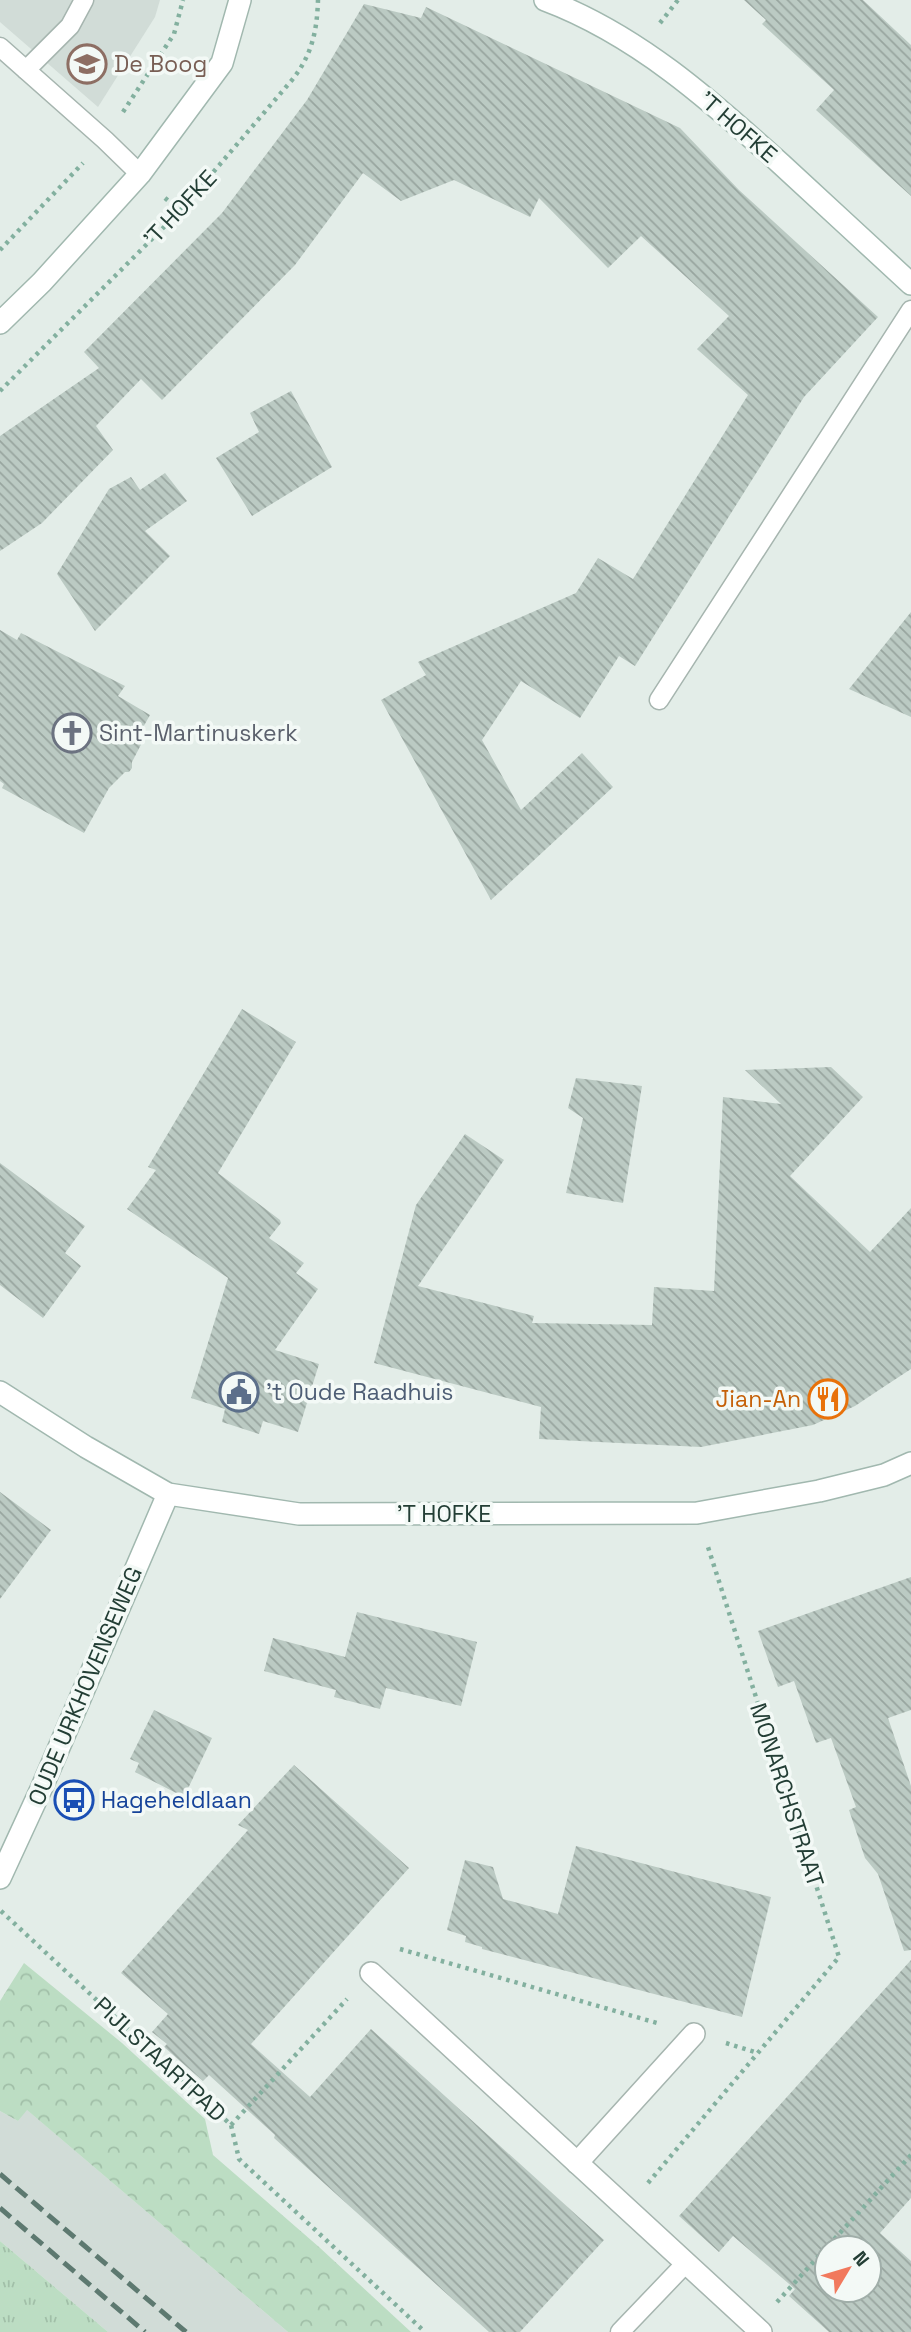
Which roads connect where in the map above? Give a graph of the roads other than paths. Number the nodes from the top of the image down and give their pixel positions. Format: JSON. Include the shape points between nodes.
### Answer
{"nodes":[{"id":1,"x":84,"y":0,"type":"edge"},
{"id":2,"x":240,"y":0,"type":"edge"},
{"id":3,"x":545,"y":0,"type":"edge"},
{"id":4,"x":0,"y":47,"type":"edge"},
{"id":5,"x":26,"y":70,"type":"junction"},
{"id":6,"x":140,"y":174,"type":"junction"},
{"id":7,"x":911,"y":284,"type":"edge"},
{"id":8,"x":911,"y":310,"type":"edge"},
{"id":9,"x":0,"y":323,"type":"edge"},
{"id":10,"x":659,"y":700,"type":"dead end"},
{"id":11,"x":0,"y":1392,"type":"edge"},
{"id":12,"x":911,"y":1463,"type":"edge"},
{"id":13,"x":168,"y":1494,"type":"junction"},
{"id":14,"x":0,"y":1878,"type":"edge"},
{"id":15,"x":371,"y":1973,"type":"road end"},
{"id":16,"x":694,"y":2034,"type":"road end"},
{"id":17,"x":577,"y":2163,"type":"junction"},
{"id":18,"x":686,"y":2263,"type":"junction"},
{"id":19,"x":758,"y":2329,"type":"edge"},
{"id":20,"x":620,"y":2332,"type":"edge"}],
"edges":[{"from":1,"to":5,"type":"lane","via":[[70,26]]},
{"from":2,"to":6,"type":"street","via":[[222,63]]},
{"from":3,"to":7,"type":"street","name":"'T HOFKE","via":[[639,48],[714,104]]},
{"from":4,"to":5,"type":"lane"},
{"from":5,"to":6,"type":"lane"},
{"from":6,"to":9,"type":"street"},
{"from":8,"to":10,"type":"lane"},
{"from":11,"to":13,"type":"street","name":"'T HOFKE"},
{"from":12,"to":13,"type":"street","name":"'T HOFKE","via":[[884,1475],[819,1491],[697,1513],[299,1514]]},
{"from":13,"to":14,"type":"street","name":"OUDE URKHOVENSEWEG"},
{"from":15,"to":17,"type":"street"},
{"from":16,"to":17,"type":"street"},
{"from":17,"to":18,"type":"street"},
{"from":18,"to":19,"type":"street"},
{"from":18,"to":20,"type":"lane"}]}
